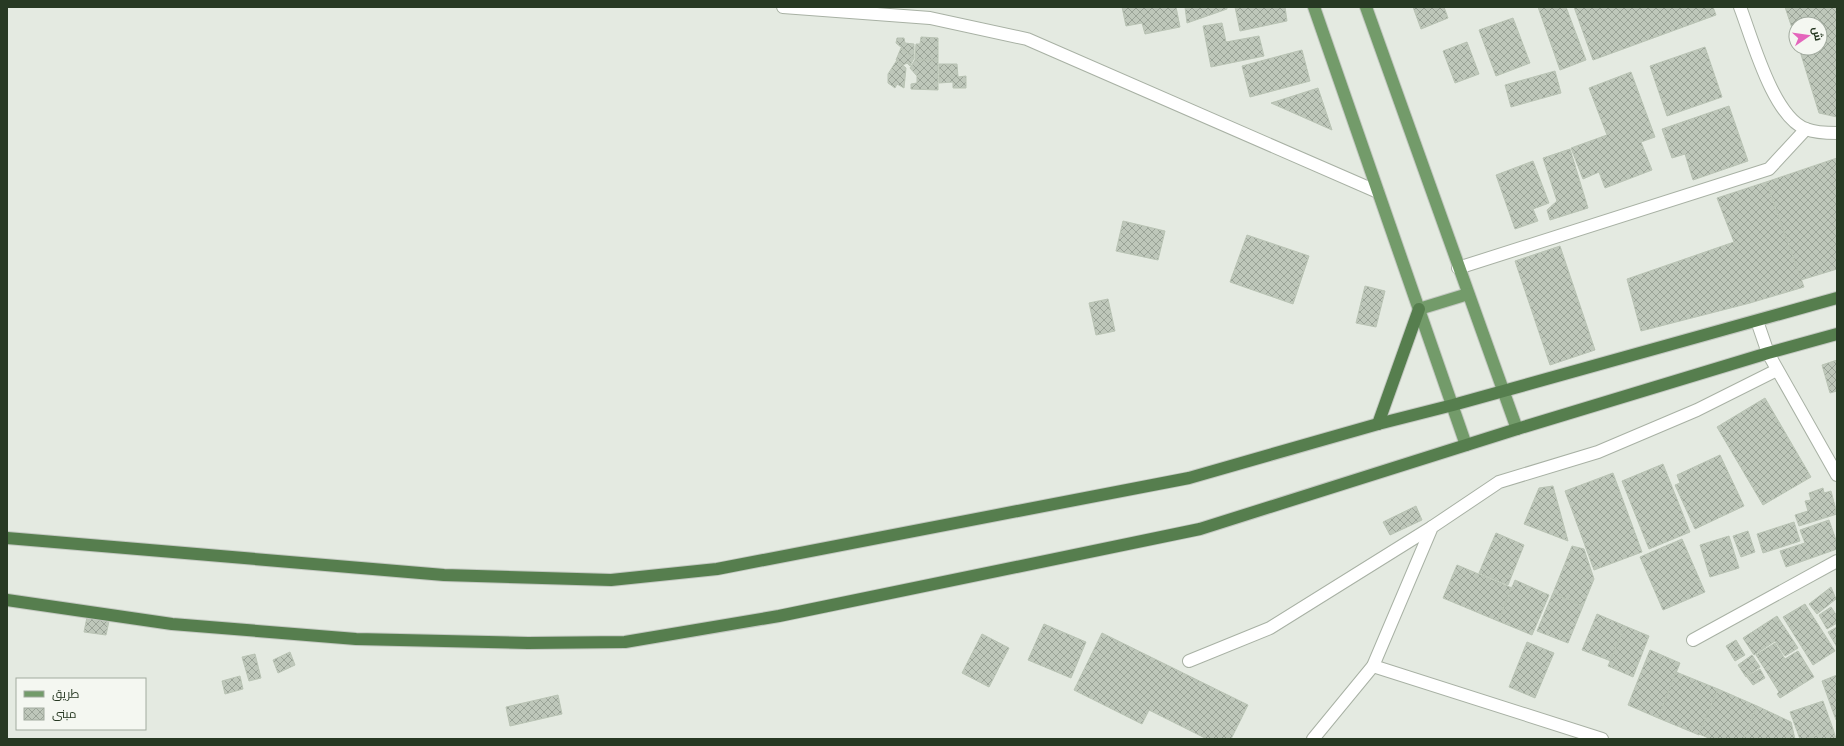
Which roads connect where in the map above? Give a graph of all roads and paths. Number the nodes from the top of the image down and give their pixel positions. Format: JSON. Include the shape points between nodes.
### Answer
{"nodes":[{"id":1,"x":783,"y":7,"type":"edge"},
{"id":2,"x":1314,"y":7,"type":"edge"},
{"id":3,"x":1366,"y":7,"type":"edge"},
{"id":4,"x":1740,"y":7,"type":"edge"},
{"id":5,"x":929,"y":12,"type":"edge"},
{"id":6,"x":1806,"y":129,"type":"junction"},
{"id":7,"x":1837,"y":133,"type":"edge"},
{"id":8,"x":1378,"y":192,"type":"junction"},
{"id":9,"x":1458,"y":268,"type":"junction"},
{"id":10,"x":1468,"y":294,"type":"junction"},
{"id":11,"x":1837,"y":298,"type":"edge"},
{"id":12,"x":1419,"y":309,"type":"junction"},
{"id":13,"x":1757,"y":321,"type":"junction"},
{"id":14,"x":1837,"y":334,"type":"edge"},
{"id":15,"x":1768,"y":353,"type":"junction"},
{"id":16,"x":1778,"y":370,"type":"junction"},
{"id":17,"x":1503,"y":391,"type":"junction"},
{"id":18,"x":1453,"y":405,"type":"junction"},
{"id":19,"x":1378,"y":424,"type":"junction"},
{"id":20,"x":1517,"y":429,"type":"junction"},
{"id":21,"x":1466,"y":445,"type":"junction"},
{"id":22,"x":1837,"y":476,"type":"edge"},
{"id":23,"x":1432,"y":527,"type":"junction"},
{"id":24,"x":7,"y":538,"type":"edge"},
{"id":25,"x":1837,"y":561,"type":"edge"},
{"id":26,"x":7,"y":600,"type":"edge"},
{"id":27,"x":1693,"y":640,"type":"dead end"},
{"id":28,"x":1190,"y":661,"type":"dead end"},
{"id":29,"x":1373,"y":666,"type":"junction"},
{"id":30,"x":1313,"y":739,"type":"edge"},
{"id":31,"x":1602,"y":739,"type":"edge"}],
"edges":[{"from":1,"to":5,"type":"street"},
{"from":2,"to":8,"type":"main road"},
{"from":3,"to":9,"type":"main road"},
{"from":4,"to":6,"type":"street","via":[[1771,88],[1781,107]]},
{"from":5,"to":8,"type":"street","via":[[1027,39]]},
{"from":6,"to":7,"type":"street"},
{"from":6,"to":9,"type":"street","via":[[1770,169]]},
{"from":8,"to":12,"type":"main road"},
{"from":9,"to":10,"type":"main road"},
{"from":10,"to":12,"type":"main road"},
{"from":10,"to":17,"type":"main road"},
{"from":11,"to":13,"type":"highway"},
{"from":12,"to":18,"type":"main road"},
{"from":12,"to":19,"type":"highway"},
{"from":13,"to":15,"type":"street"},
{"from":13,"to":17,"type":"highway"},
{"from":14,"to":15,"type":"highway"},
{"from":15,"to":16,"type":"street"},
{"from":15,"to":20,"type":"highway"},
{"from":16,"to":22,"type":"street"},
{"from":16,"to":23,"type":"street","via":[[1697,410],[1598,452],[1499,482]]},
{"from":17,"to":18,"type":"highway"},
{"from":17,"to":20,"type":"main road"},
{"from":18,"to":19,"type":"highway"},
{"from":18,"to":21,"type":"main road"},
{"from":19,"to":24,"type":"highway","via":[[1190,478],[717,569],[611,580],[444,575]]},
{"from":20,"to":21,"type":"highway"},
{"from":21,"to":26,"type":"highway","via":[[1200,529],[779,616],[625,642],[528,643],[356,639],[172,624]]},
{"from":23,"to":28,"type":"street","via":[[1270,628]]},
{"from":23,"to":29,"type":"street"},
{"from":25,"to":27,"type":"street"},
{"from":29,"to":30,"type":"street"},
{"from":29,"to":31,"type":"street"}]}
